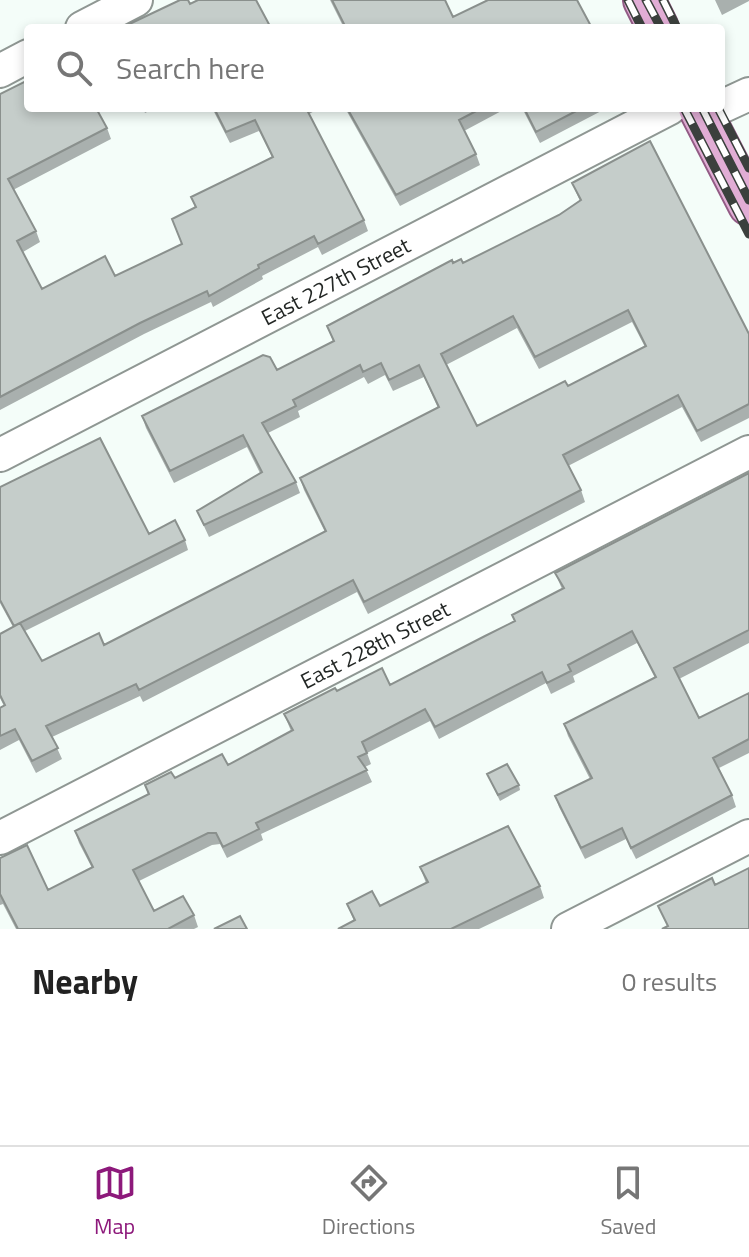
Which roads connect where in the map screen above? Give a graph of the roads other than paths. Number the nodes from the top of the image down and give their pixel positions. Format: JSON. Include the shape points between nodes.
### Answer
{"nodes":[{"id":1,"x":136,"y":0,"type":"edge"},
{"id":2,"x":644,"y":0,"type":"edge"},
{"id":3,"x":90,"y":24,"type":"edge"},
{"id":4,"x":656,"y":24,"type":"edge"},
{"id":5,"x":24,"y":58,"type":"edge"},
{"id":6,"x":0,"y":71,"type":"edge"},
{"id":7,"x":749,"y":94,"type":"edge"},
{"id":8,"x":725,"y":102,"type":"edge"},
{"id":9,"x":696,"y":112,"type":"edge"},
{"id":10,"x":703,"y":112,"type":"edge"},
{"id":11,"x":749,"y":205,"type":"edge"},
{"id":12,"x":749,"y":452,"type":"edge"},
{"id":13,"x":0,"y":455,"type":"edge"},
{"id":14,"x":749,"y":836,"type":"edge"},
{"id":15,"x":0,"y":838,"type":"edge"},
{"id":16,"x":568,"y":929,"type":"edge"}],
"edges":[{"from":1,"to":3,"type":"street"},
{"from":2,"to":4,"type":"main road"},
{"from":5,"to":6,"type":"street"},
{"from":7,"to":8,"type":"street","name":"East 227th Street"},
{"from":9,"to":13,"type":"street","name":"East 227th Street"},
{"from":10,"to":11,"type":"main road"},
{"from":12,"to":15,"type":"street","name":"East 228th Street"},
{"from":14,"to":16,"type":"street"}]}
